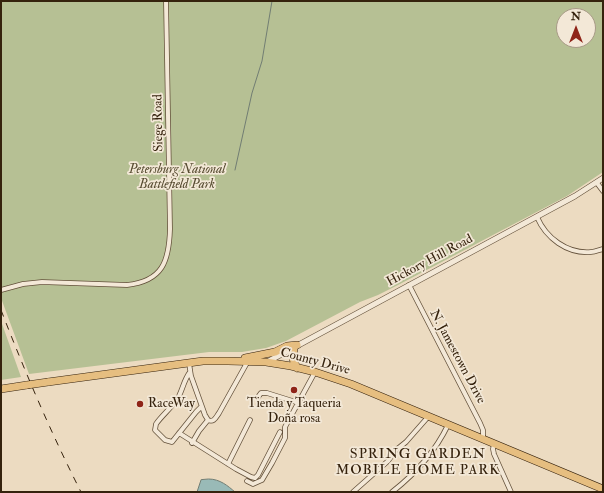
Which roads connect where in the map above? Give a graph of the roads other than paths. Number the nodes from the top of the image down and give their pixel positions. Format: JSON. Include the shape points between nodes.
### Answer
{"nodes":[{"id":1,"x":166,"y":1,"type":"edge"},
{"id":2,"x":603,"y":178,"type":"edge"},
{"id":3,"x":596,"y":183,"type":"junction"},
{"id":4,"x":603,"y":191,"type":"edge"},
{"id":5,"x":536,"y":217,"type":"junction"},
{"id":6,"x":603,"y":249,"type":"edge"},
{"id":7,"x":409,"y":285,"type":"junction"},
{"id":8,"x":1,"y":290,"type":"edge"},
{"id":9,"x":296,"y":346,"type":"junction"},
{"id":10,"x":236,"y":361,"type":"junction"},
{"id":11,"x":248,"y":361,"type":"junction"},
{"id":12,"x":266,"y":362,"type":"junction"},
{"id":13,"x":189,"y":363,"type":"junction"},
{"id":14,"x":297,"y":368,"type":"junction"},
{"id":15,"x":190,"y":372,"type":"junction"},
{"id":16,"x":316,"y":372,"type":"junction"},
{"id":17,"x":1,"y":389,"type":"edge"},
{"id":18,"x":258,"y":397,"type":"dead end"},
{"id":19,"x":299,"y":403,"type":"junction"},
{"id":20,"x":201,"y":407,"type":"junction"},
{"id":21,"x":428,"y":417,"type":"junction"},
{"id":22,"x":208,"y":420,"type":"junction"},
{"id":23,"x":250,"y":420,"type":"dead end"},
{"id":24,"x":448,"y":425,"type":"junction"},
{"id":25,"x":280,"y":432,"type":"dead end"},
{"id":26,"x":179,"y":433,"type":"junction"},
{"id":27,"x":483,"y":439,"type":"junction"},
{"id":28,"x":192,"y":443,"type":"junction"},
{"id":29,"x":494,"y":444,"type":"junction"},
{"id":30,"x":228,"y":464,"type":"junction"},
{"id":31,"x":246,"y":481,"type":"dead end"},
{"id":32,"x":603,"y":489,"type":"edge"},
{"id":33,"x":353,"y":492,"type":"edge"},
{"id":34,"x":392,"y":492,"type":"edge"},
{"id":35,"x":511,"y":492,"type":"edge"}],
"edges":[{"from":1,"to":8,"type":"street","name":"Siege Road","via":[[170,229],[165,263],[156,275],[138,284],[42,282]]},
{"from":2,"to":3,"type":"street","name":"Hickory Hill Road"},
{"from":3,"to":4,"type":"street"},
{"from":3,"to":5,"type":"street","name":"Hickory Hill Road"},
{"from":5,"to":6,"type":"street","via":[[550,237],[566,248],[591,252]]},
{"from":5,"to":7,"type":"street","name":"Hickory Hill Road"},
{"from":7,"to":9,"type":"street","name":"Hickory Hill Road"},
{"from":7,"to":27,"type":"street","name":"N. Jamestown Drive","via":[[480,423]]},
{"from":9,"to":10,"type":"highway","via":[[287,346],[275,352]]},
{"from":9,"to":12,"type":"street","name":"Hickory Hill Road"},
{"from":9,"to":14,"type":"highway","via":[[293,359]]},
{"from":10,"to":11,"type":"highway","name":"County Drive"},
{"from":10,"to":13,"type":"highway","name":"County Drive"},
{"from":11,"to":12,"type":"highway","name":"County Drive"},
{"from":11,"to":22,"type":"street","via":[[220,413],[214,420]]},
{"from":12,"to":14,"type":"highway","name":"County Drive"},
{"from":13,"to":15,"type":"street"},
{"from":13,"to":17,"type":"highway","name":"County Drive","bridge":true},
{"from":14,"to":16,"type":"highway","name":"County Drive"},
{"from":15,"to":20,"type":"street"},
{"from":15,"to":26,"type":"street","via":[[180,395],[155,426],[158,434],[169,442],[172,442]]},
{"from":16,"to":19,"type":"street"},
{"from":16,"to":21,"type":"highway","name":"County Drive"},
{"from":18,"to":19,"type":"street","via":[[261,393],[267,393]]},
{"from":19,"to":31,"type":"street","via":[[285,427],[285,438],[262,480],[253,484]]},
{"from":20,"to":22,"type":"street"},
{"from":20,"to":26,"type":"street"},
{"from":21,"to":24,"type":"highway","name":"County Drive"},
{"from":21,"to":33,"type":"street","via":[[388,461]]},
{"from":22,"to":28,"type":"street"},
{"from":23,"to":30,"type":"street"},
{"from":24,"to":27,"type":"highway","name":"County Drive"},
{"from":24,"to":34,"type":"street","via":[[428,457]]},
{"from":25,"to":30,"type":"street","via":[[257,477],[251,477]]},
{"from":26,"to":28,"type":"street"},
{"from":27,"to":29,"type":"highway","name":"County Drive"},
{"from":28,"to":30,"type":"street"},
{"from":29,"to":32,"type":"highway","name":"County Drive"},
{"from":29,"to":35,"type":"street","via":[[494,454]]}]}
